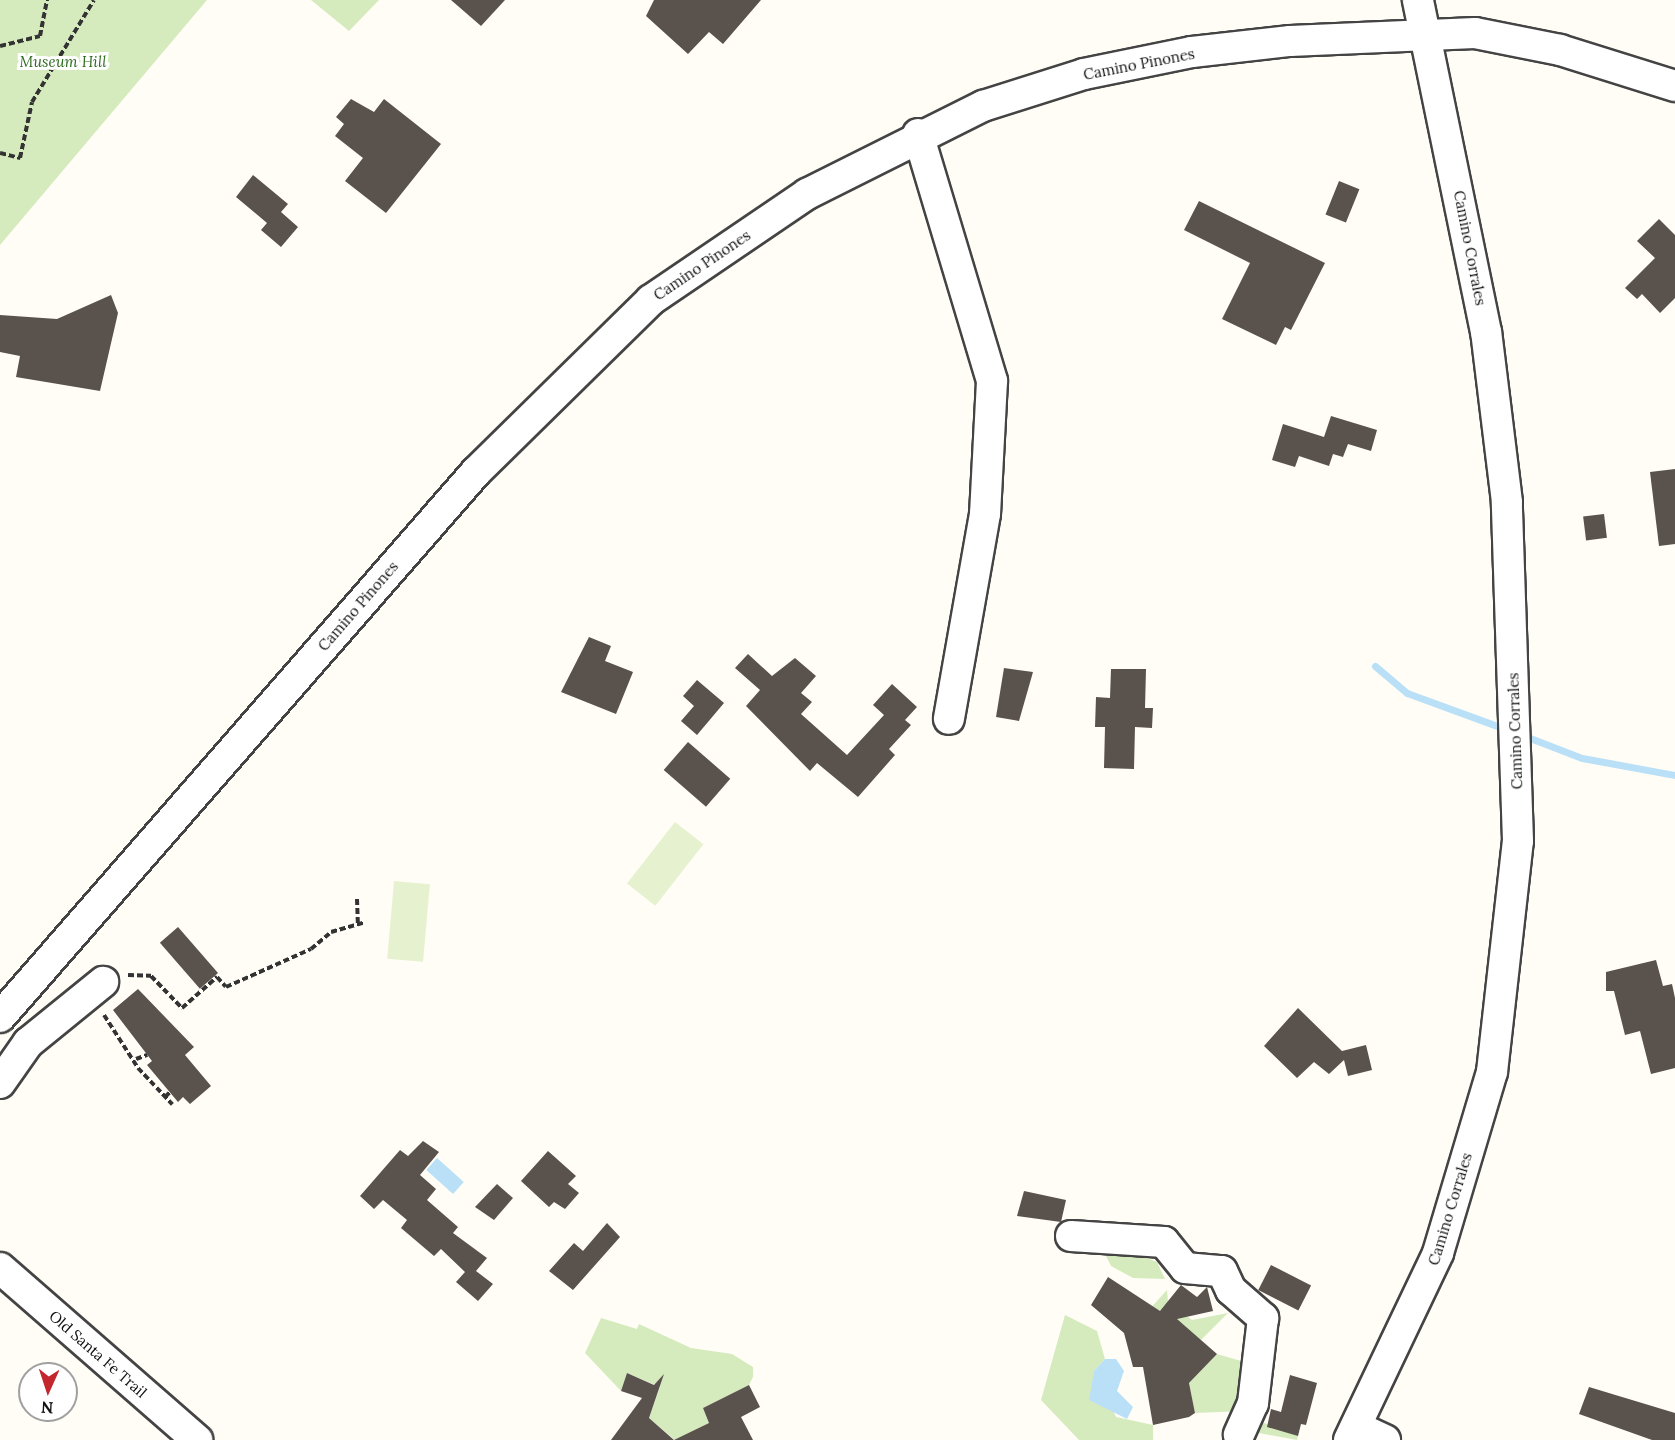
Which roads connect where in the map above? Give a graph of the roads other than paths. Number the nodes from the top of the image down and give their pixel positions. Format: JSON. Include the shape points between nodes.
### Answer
{"nodes":[{"id":1,"x":1418,"y":0,"type":"edge"},
{"id":2,"x":1426,"y":34,"type":"junction"},
{"id":3,"x":1675,"y":86,"type":"edge"},
{"id":4,"x":918,"y":134,"type":"junction"},
{"id":5,"x":949,"y":719,"type":"dead end"},
{"id":6,"x":110,"y":980,"type":"road end"},
{"id":7,"x":0,"y":1017,"type":"edge"},
{"id":8,"x":0,"y":1083,"type":"edge"},
{"id":9,"x":1071,"y":1236,"type":"dead end"},
{"id":10,"x":0,"y":1268,"type":"edge"},
{"id":11,"x":1353,"y":1434,"type":"edge"},
{"id":12,"x":1239,"y":1435,"type":"dead end"},
{"id":13,"x":197,"y":1440,"type":"edge"},
{"id":14,"x":1385,"y":1440,"type":"edge"}],
"edges":[{"from":1,"to":2,"type":"street","name":"Camino Corrales"},
{"from":2,"to":3,"type":"street","name":"Camino Pinones","via":[[1475,33],[1560,50]]},
{"from":2,"to":4,"type":"street","name":"Camino Pinones","via":[[1192,52],[1084,74],[983,106]]},
{"from":2,"to":11,"type":"street","name":"Camino Corrales","via":[[1486,332],[1507,502],[1518,841],[1492,1072],[1438,1253]]},
{"from":4,"to":5,"type":"street","via":[[992,381],[985,514]]},
{"from":4,"to":7,"type":"street","name":"Camino Pinones","via":[[807,194],[651,300],[476,472]]},
{"from":6,"to":8,"type":"street","via":[[28,1043]]},
{"from":9,"to":12,"type":"street","via":[[1164,1242],[1185,1268],[1222,1271],[1231,1290],[1263,1317],[1253,1403]]},
{"from":10,"to":13,"type":"street","name":"Old Santa Fe Trail"},
{"from":11,"to":14,"type":"street"}]}
